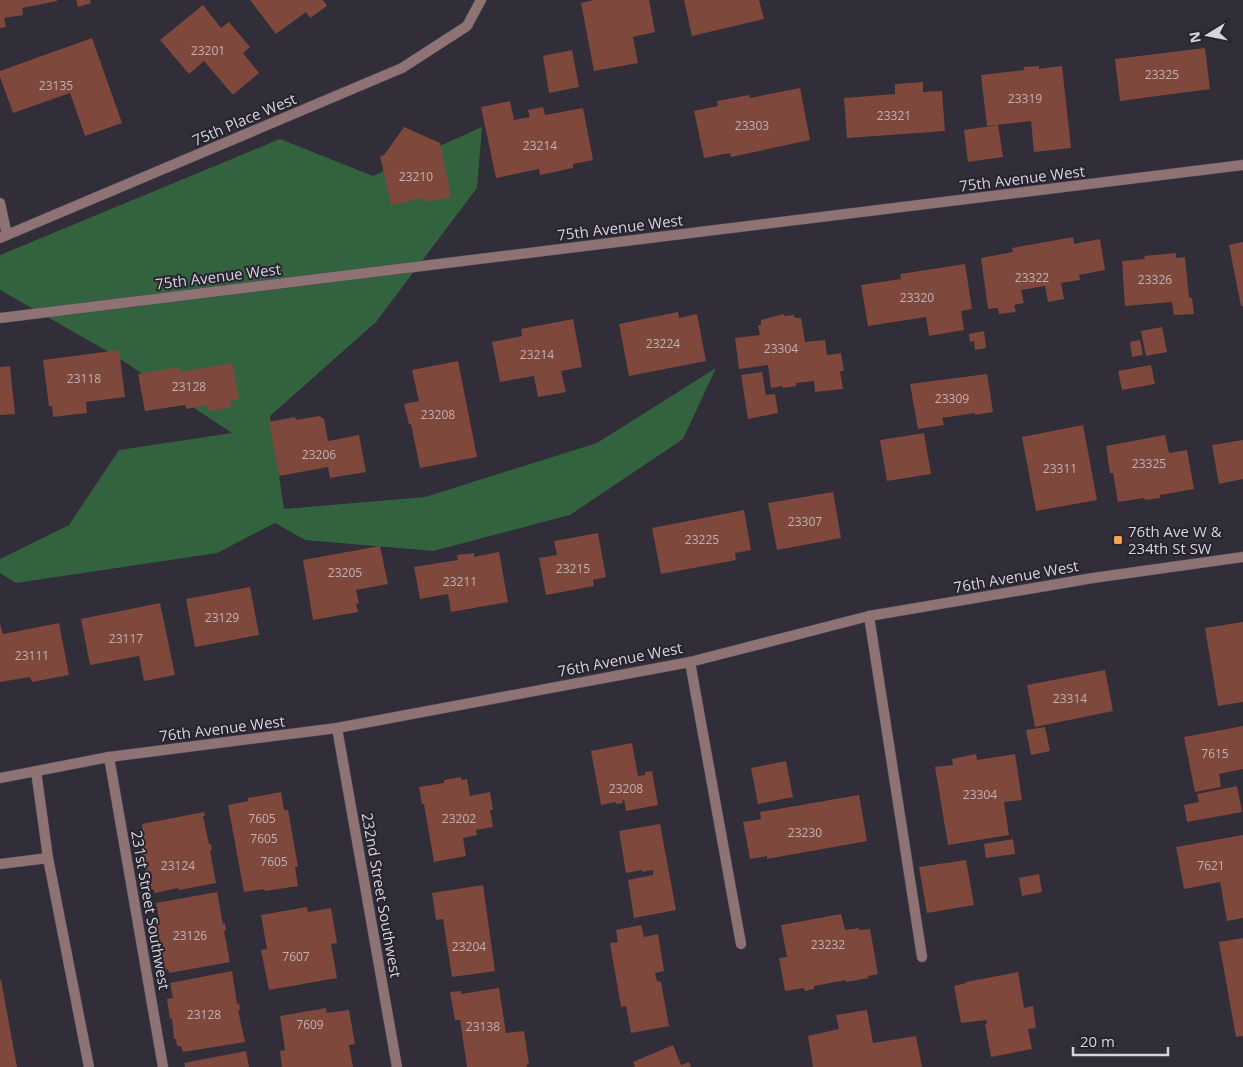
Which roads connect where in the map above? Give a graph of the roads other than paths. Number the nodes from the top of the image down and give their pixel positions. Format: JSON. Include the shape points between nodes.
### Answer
{"nodes":[{"id":1,"x":481,"y":0,"type":"edge"},
{"id":2,"x":1243,"y":166,"type":"edge"},
{"id":3,"x":0,"y":203,"type":"edge"},
{"id":4,"x":4,"y":237,"type":"edge"},
{"id":5,"x":0,"y":318,"type":"edge"},
{"id":6,"x":1243,"y":558,"type":"edge"},
{"id":7,"x":868,"y":616,"type":"junction"},
{"id":8,"x":690,"y":662,"type":"junction"},
{"id":9,"x":337,"y":728,"type":"junction"},
{"id":10,"x":109,"y":758,"type":"junction"},
{"id":11,"x":36,"y":771,"type":"junction"},
{"id":12,"x":0,"y":778,"type":"edge"},
{"id":13,"x":48,"y":858,"type":"junction"},
{"id":14,"x":0,"y":864,"type":"edge"},
{"id":15,"x":741,"y":944,"type":"dead end"},
{"id":16,"x":922,"y":957,"type":"dead end"},
{"id":17,"x":90,"y":1067,"type":"edge"},
{"id":18,"x":163,"y":1067,"type":"edge"},
{"id":19,"x":397,"y":1067,"type":"edge"}],
"edges":[{"from":1,"to":4,"type":"street","name":"75th Place West","via":[[467,26],[402,68]]},
{"from":2,"to":5,"type":"street","name":"75th Avenue West"},
{"from":3,"to":4,"type":"street"},
{"from":6,"to":7,"type":"street","name":"76th Avenue West","via":[[1092,578]]},
{"from":7,"to":8,"type":"street","name":"76th Avenue West"},
{"from":7,"to":16,"type":"street"},
{"from":8,"to":9,"type":"street","name":"76th Avenue West"},
{"from":8,"to":15,"type":"street"},
{"from":9,"to":10,"type":"street","name":"76th Avenue West"},
{"from":9,"to":19,"type":"street","name":"232nd Street Southwest"},
{"from":10,"to":11,"type":"street","name":"76th Avenue West"},
{"from":10,"to":18,"type":"street","name":"231st Street Southwest"},
{"from":11,"to":12,"type":"street","name":"76th Avenue West"},
{"from":11,"to":13,"type":"street"},
{"from":13,"to":14,"type":"street"},
{"from":13,"to":17,"type":"street"}]}
